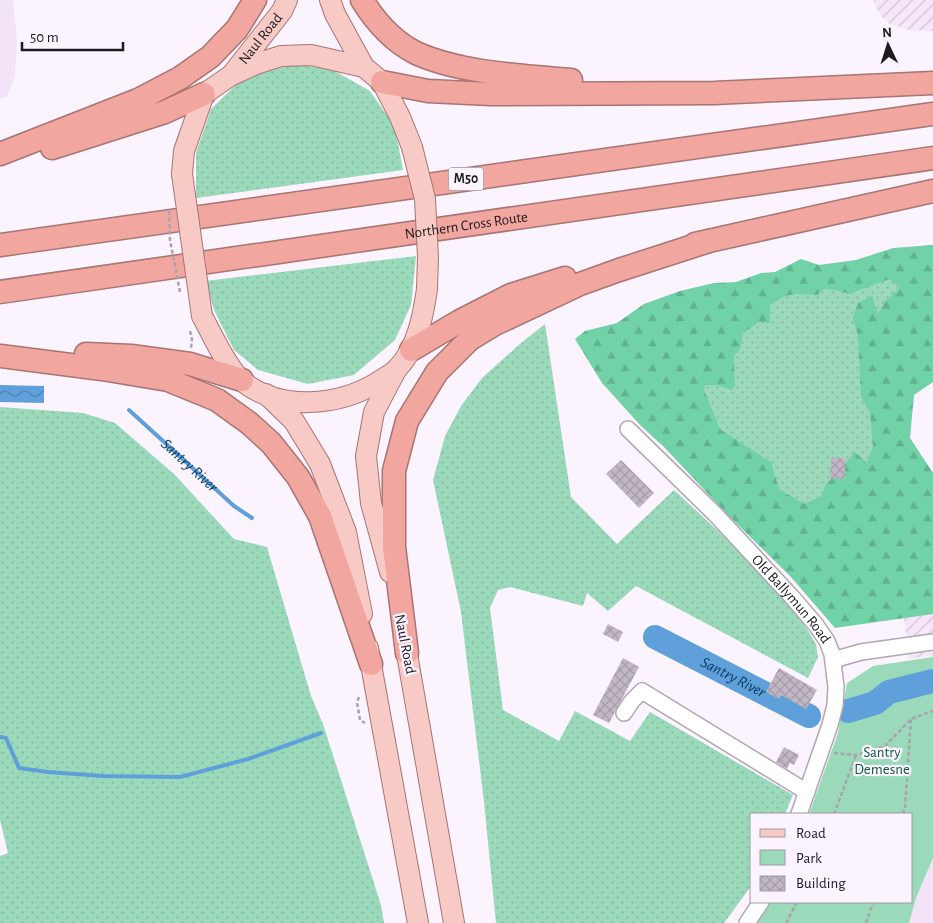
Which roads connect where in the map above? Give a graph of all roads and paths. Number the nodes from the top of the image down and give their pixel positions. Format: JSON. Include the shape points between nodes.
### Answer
{"nodes":[{"id":1,"x":255,"y":0,"type":"edge"},
{"id":2,"x":287,"y":0,"type":"edge"},
{"id":3,"x":330,"y":0,"type":"edge"},
{"id":4,"x":362,"y":0,"type":"edge"},
{"id":5,"x":364,"y":68,"type":"junction"},
{"id":6,"x":230,"y":76,"type":"junction"},
{"id":7,"x":382,"y":82,"type":"junction"},
{"id":8,"x":933,"y":83,"type":"edge"},
{"id":9,"x":204,"y":94,"type":"junction"},
{"id":10,"x":714,"y":94,"type":"junction"},
{"id":11,"x":933,"y":114,"type":"edge"},
{"id":12,"x":0,"y":154,"type":"edge"},
{"id":13,"x":933,"y":158,"type":"edge"},
{"id":14,"x":0,"y":165,"type":"edge"},
{"id":15,"x":933,"y":191,"type":"edge"},
{"id":16,"x":709,"y":241,"type":"junction"},
{"id":17,"x":0,"y":245,"type":"edge"},
{"id":18,"x":0,"y":292,"type":"edge"},
{"id":19,"x":195,"y":321,"type":"junction"},
{"id":20,"x":411,"y":350,"type":"junction"},
{"id":21,"x":0,"y":351,"type":"edge"},
{"id":22,"x":0,"y":356,"type":"edge"},
{"id":23,"x":190,"y":364,"type":"junction"},
{"id":24,"x":396,"y":370,"type":"junction"},
{"id":25,"x":242,"y":380,"type":"junction"},
{"id":26,"x":266,"y":394,"type":"junction"},
{"id":27,"x":628,"y":429,"type":"dead end"},
{"id":28,"x":933,"y":642,"type":"edge"},
{"id":29,"x":407,"y":653,"type":"junction"},
{"id":30,"x":833,"y":660,"type":"junction"},
{"id":31,"x":371,"y":664,"type":"junction"},
{"id":32,"x":361,"y":694,"type":"dead end"},
{"id":33,"x":933,"y":711,"type":"edge"},
{"id":34,"x":624,"y":713,"type":"dead end"},
{"id":35,"x":911,"y":719,"type":"junction"},
{"id":36,"x":368,"y":726,"type":"dead end"},
{"id":37,"x":820,"y":750,"type":"junction"},
{"id":38,"x":856,"y":755,"type":"junction"},
{"id":39,"x":807,"y":792,"type":"junction"},
{"id":40,"x":799,"y":813,"type":"edge"},
{"id":41,"x":834,"y":813,"type":"edge"},
{"id":42,"x":902,"y":813,"type":"edge"},
{"id":43,"x":760,"y":903,"type":"edge"},
{"id":44,"x":796,"y":903,"type":"edge"},
{"id":45,"x":873,"y":903,"type":"edge"},
{"id":46,"x":418,"y":923,"type":"edge"},
{"id":47,"x":454,"y":923,"type":"edge"},
{"id":48,"x":747,"y":923,"type":"edge"},
{"id":49,"x":786,"y":923,"type":"edge"},
{"id":50,"x":866,"y":923,"type":"edge"}],
"edges":[{"from":1,"to":12,"type":"highway","via":[[237,29],[210,56],[180,78],[130,103]]},
{"from":2,"to":6,"type":"main road","name":"Naul Road","via":[[282,11]]},
{"from":3,"to":5,"type":"main road"},
{"from":4,"to":10,"type":"highway","via":[[372,16],[395,38],[416,53],[448,63],[485,72]]},
{"from":5,"to":6,"type":"main road","via":[[310,55],[281,56]]},
{"from":5,"to":7,"type":"main road"},
{"from":6,"to":9,"type":"main road"},
{"from":7,"to":10,"type":"highway","via":[[455,93]]},
{"from":7,"to":20,"type":"main road","bridge":true,"via":[[412,147],[425,199],[427,289],[424,314]]},
{"from":8,"to":10,"type":"highway"},
{"from":9,"to":14,"type":"highway","via":[[165,112]]},
{"from":9,"to":19,"type":"main road","bridge":true,"via":[[184,151],[182,174]]},
{"from":11,"to":17,"type":"highway","number":"M50"},
{"from":13,"to":18,"type":"highway","name":"Northern Cross Route"},
{"from":15,"to":16,"type":"highway"},
{"from":16,"to":20,"type":"highway","via":[[616,262],[511,295]]},
{"from":16,"to":29,"type":"highway","via":[[580,284],[493,325],[470,339],[437,372],[407,421],[394,471],[394,547]]},
{"from":19,"to":23,"type":"path"},
{"from":19,"to":25,"type":"main road"},
{"from":20,"to":24,"type":"main road"},
{"from":21,"to":23,"type":"highway","via":[[131,356]]},
{"from":22,"to":31,"type":"highway","via":[[168,380],[217,400],[249,423],[271,443],[298,477],[320,516]]},
{"from":23,"to":25,"type":"highway"},
{"from":24,"to":26,"type":"main road","via":[[363,391],[337,399],[287,401]]},
{"from":24,"to":29,"type":"main road","name":"Naul Road","via":[[374,412],[366,456],[371,503],[390,570]]},
{"from":25,"to":26,"type":"main road"},
{"from":26,"to":31,"type":"main road","via":[[294,421],[320,464],[334,497],[346,532]]},
{"from":27,"to":30,"type":"street","name":"Old Ballymun Road","via":[[715,514],[792,597],[827,641]]},
{"from":28,"to":30,"type":"street","via":[[861,652]]},
{"from":29,"to":47,"type":"main road","name":"Naul Road"},
{"from":30,"to":37,"type":"street","name":"Old Ballymun Road","via":[[835,705]]},
{"from":31,"to":46,"type":"main road"},
{"from":32,"to":36,"type":"path","via":[[357,702],[360,720]]},
{"from":33,"to":35,"type":"path"},
{"from":34,"to":39,"type":"street","via":[[642,691]]},
{"from":35,"to":38,"type":"path","via":[[885,746]]},
{"from":35,"to":42,"type":"path"},
{"from":37,"to":38,"type":"path"},
{"from":37,"to":39,"type":"street","name":"Old Ballymun Road"},
{"from":38,"to":41,"type":"path"},
{"from":39,"to":40,"type":"street","name":"Old Ballymun Road"},
{"from":43,"to":48,"type":"street"},
{"from":44,"to":49,"type":"path"},
{"from":45,"to":50,"type":"path"}]}
